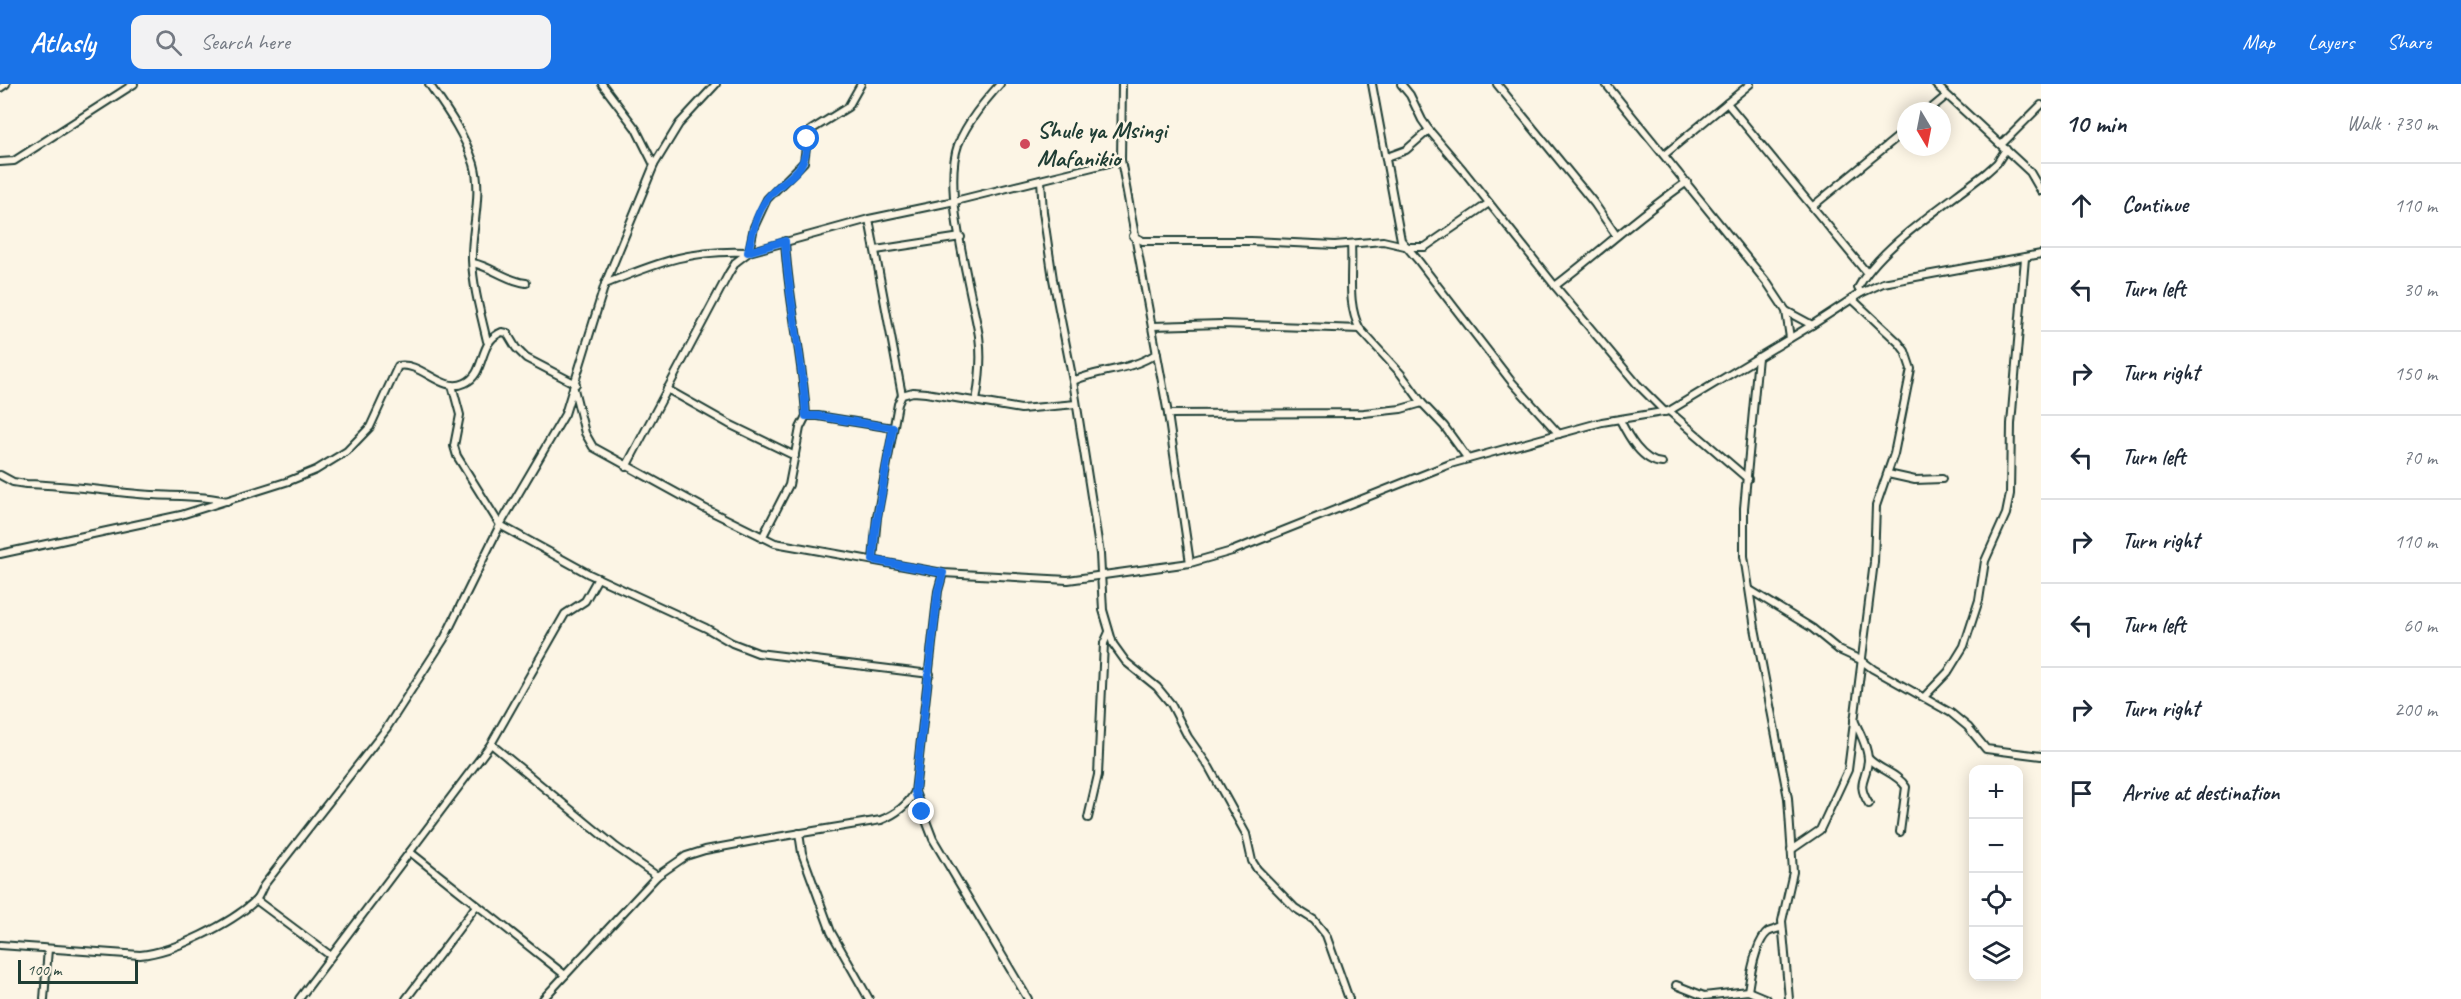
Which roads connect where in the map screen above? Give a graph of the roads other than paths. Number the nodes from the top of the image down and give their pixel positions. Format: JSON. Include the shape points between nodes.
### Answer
{"nodes":[{"id":1,"x":6,"y":84,"type":"edge"},
{"id":2,"x":134,"y":84,"type":"edge"},
{"id":3,"x":429,"y":84,"type":"edge"},
{"id":4,"x":602,"y":84,"type":"edge"},
{"id":5,"x":716,"y":84,"type":"edge"},
{"id":6,"x":861,"y":84,"type":"edge"},
{"id":7,"x":1000,"y":84,"type":"edge"},
{"id":8,"x":1122,"y":84,"type":"edge"},
{"id":9,"x":1372,"y":84,"type":"edge"},
{"id":10,"x":1401,"y":84,"type":"edge"},
{"id":11,"x":1411,"y":84,"type":"edge"},
{"id":12,"x":1497,"y":84,"type":"edge"},
{"id":13,"x":1750,"y":84,"type":"edge"},
{"id":14,"x":1935,"y":84,"type":"edge"},
{"id":15,"x":1610,"y":86,"type":"edge"},
{"id":16,"x":0,"y":88,"type":"edge"},
{"id":17,"x":1410,"y":95,"type":"junction"},
{"id":18,"x":1946,"y":96,"type":"junction"},
{"id":19,"x":1939,"y":102,"type":"edge"},
{"id":20,"x":1727,"y":103,"type":"junction"},
{"id":21,"x":2041,"y":105,"type":"edge"},
{"id":22,"x":1429,"y":130,"type":"junction"},
{"id":23,"x":1897,"y":137,"type":"edge"},
{"id":24,"x":2004,"y":147,"type":"junction"},
{"id":25,"x":1664,"y":156,"type":"junction"},
{"id":26,"x":1387,"y":157,"type":"junction"},
{"id":27,"x":1121,"y":160,"type":"junction"},
{"id":28,"x":0,"y":162,"type":"edge"},
{"id":29,"x":654,"y":165,"type":"junction"},
{"id":30,"x":1041,"y":180,"type":"junction"},
{"id":31,"x":1687,"y":182,"type":"junction"},
{"id":32,"x":2041,"y":191,"type":"edge"},
{"id":33,"x":955,"y":201,"type":"junction"},
{"id":34,"x":1489,"y":203,"type":"junction"},
{"id":35,"x":1813,"y":206,"type":"junction"},
{"id":36,"x":869,"y":219,"type":"junction"},
{"id":37,"x":1616,"y":235,"type":"junction"},
{"id":38,"x":1133,"y":236,"type":"junction"},
{"id":39,"x":961,"y":237,"type":"junction"},
{"id":40,"x":785,"y":241,"type":"junction"},
{"id":41,"x":1352,"y":244,"type":"junction"},
{"id":42,"x":1404,"y":246,"type":"junction"},
{"id":43,"x":1425,"y":247,"type":"junction"},
{"id":44,"x":876,"y":250,"type":"junction"},
{"id":45,"x":748,"y":252,"type":"junction"},
{"id":46,"x":2041,"y":254,"type":"edge"},
{"id":47,"x":2025,"y":258,"type":"junction"},
{"id":48,"x":1417,"y":259,"type":"junction"},
{"id":49,"x":473,"y":263,"type":"junction"},
{"id":50,"x":1866,"y":272,"type":"junction"},
{"id":51,"x":526,"y":284,"type":"dead end"},
{"id":52,"x":605,"y":284,"type":"junction"},
{"id":53,"x":1555,"y":286,"type":"junction"},
{"id":54,"x":1861,"y":293,"type":"junction"},
{"id":55,"x":1852,"y":299,"type":"junction"},
{"id":56,"x":1786,"y":311,"type":"junction"},
{"id":57,"x":1812,"y":325,"type":"junction"},
{"id":58,"x":1152,"y":326,"type":"junction"},
{"id":59,"x":1360,"y":329,"type":"junction"},
{"id":60,"x":1790,"y":338,"type":"junction"},
{"id":61,"x":487,"y":341,"type":"junction"},
{"id":62,"x":1156,"y":354,"type":"junction"},
{"id":63,"x":1758,"y":357,"type":"junction"},
{"id":64,"x":1073,"y":381,"type":"junction"},
{"id":65,"x":452,"y":385,"type":"junction"},
{"id":66,"x":575,"y":386,"type":"junction"},
{"id":67,"x":667,"y":389,"type":"junction"},
{"id":68,"x":902,"y":395,"type":"junction"},
{"id":69,"x":976,"y":401,"type":"junction"},
{"id":70,"x":1422,"y":403,"type":"junction"},
{"id":71,"x":1076,"y":404,"type":"junction"},
{"id":72,"x":1667,"y":412,"type":"junction"},
{"id":73,"x":1168,"y":414,"type":"junction"},
{"id":74,"x":806,"y":416,"type":"junction"},
{"id":75,"x":1620,"y":420,"type":"junction"},
{"id":76,"x":893,"y":428,"type":"junction"},
{"id":77,"x":1559,"y":434,"type":"junction"},
{"id":78,"x":795,"y":456,"type":"junction"},
{"id":79,"x":1468,"y":459,"type":"junction"},
{"id":80,"x":1662,"y":463,"type":"dead end"},
{"id":81,"x":627,"y":467,"type":"junction"},
{"id":82,"x":1888,"y":474,"type":"junction"},
{"id":83,"x":0,"y":476,"type":"edge"},
{"id":84,"x":1748,"y":478,"type":"junction"},
{"id":85,"x":1942,"y":479,"type":"dead end"},
{"id":86,"x":227,"y":501,"type":"junction"},
{"id":87,"x":500,"y":525,"type":"junction"},
{"id":88,"x":762,"y":537,"type":"junction"},
{"id":89,"x":0,"y":554,"type":"edge"},
{"id":90,"x":873,"y":560,"type":"junction"},
{"id":91,"x":1190,"y":563,"type":"junction"},
{"id":92,"x":943,"y":573,"type":"junction"},
{"id":93,"x":1101,"y":575,"type":"junction"},
{"id":94,"x":598,"y":578,"type":"junction"},
{"id":95,"x":1750,"y":590,"type":"junction"},
{"id":96,"x":1109,"y":632,"type":"junction"},
{"id":97,"x":1861,"y":660,"type":"junction"},
{"id":98,"x":930,"y":674,"type":"junction"},
{"id":99,"x":1924,"y":697,"type":"junction"},
{"id":100,"x":1854,"y":719,"type":"junction"},
{"id":101,"x":491,"y":744,"type":"junction"},
{"id":102,"x":2041,"y":756,"type":"edge"},
{"id":103,"x":1868,"y":758,"type":"junction"},
{"id":104,"x":915,"y":792,"type":"junction"},
{"id":105,"x":1869,"y":804,"type":"dead end"},
{"id":106,"x":1088,"y":818,"type":"dead end"},
{"id":107,"x":1900,"y":832,"type":"dead end"},
{"id":108,"x":799,"y":833,"type":"junction"},
{"id":109,"x":1791,"y":850,"type":"junction"},
{"id":110,"x":410,"y":852,"type":"junction"},
{"id":111,"x":657,"y":876,"type":"junction"},
{"id":112,"x":256,"y":900,"type":"junction"},
{"id":113,"x":476,"y":906,"type":"junction"},
{"id":114,"x":1782,"y":927,"type":"junction"},
{"id":115,"x":0,"y":945,"type":"edge"},
{"id":116,"x":48,"y":949,"type":"junction"},
{"id":117,"x":331,"y":956,"type":"junction"},
{"id":118,"x":565,"y":975,"type":"junction"},
{"id":119,"x":1676,"y":986,"type":"dead end"},
{"id":120,"x":1748,"y":991,"type":"junction"},
{"id":121,"x":44,"y":999,"type":"edge"},
{"id":122,"x":299,"y":999,"type":"edge"},
{"id":123,"x":406,"y":999,"type":"edge"},
{"id":124,"x":543,"y":999,"type":"edge"},
{"id":125,"x":869,"y":999,"type":"edge"},
{"id":126,"x":1028,"y":999,"type":"edge"},
{"id":127,"x":1349,"y":999,"type":"edge"},
{"id":128,"x":1767,"y":999,"type":"edge"},
{"id":129,"x":1789,"y":999,"type":"edge"}],
"edges":[{"from":1,"to":16,"type":"street"},
{"from":2,"to":28,"type":"street","via":[[14,161]]},
{"from":3,"to":49,"type":"street","via":[[457,124],[475,165]]},
{"from":4,"to":29,"type":"street","via":[[636,129]]},
{"from":5,"to":29,"type":"street","via":[[679,124]]},
{"from":6,"to":45,"type":"street","via":[[848,107],[811,130],[804,162],[767,199]]},
{"from":7,"to":33,"type":"street","via":[[964,131],[955,163]]},
{"from":8,"to":27,"type":"street"},
{"from":9,"to":26,"type":"street"},
{"from":10,"to":17,"type":"street"},
{"from":11,"to":17,"type":"street"},
{"from":12,"to":37,"type":"street"},
{"from":13,"to":20,"type":"street"},
{"from":14,"to":18,"type":"street"},
{"from":15,"to":25,"type":"street"},
{"from":17,"to":22,"type":"street"},
{"from":18,"to":19,"type":"street"},
{"from":18,"to":24,"type":"street"},
{"from":20,"to":25,"type":"street"},
{"from":20,"to":35,"type":"street"},
{"from":21,"to":24,"type":"street"},
{"from":22,"to":26,"type":"street","via":[[1406,150]]},
{"from":22,"to":34,"type":"street"},
{"from":23,"to":35,"type":"street"},
{"from":24,"to":32,"type":"street","via":[[2030,171]]},
{"from":24,"to":50,"type":"street","via":[[1992,167]]},
{"from":25,"to":31,"type":"street"},
{"from":26,"to":42,"type":"street"},
{"from":27,"to":30,"type":"street"},
{"from":27,"to":38,"type":"street"},
{"from":29,"to":52,"type":"street"},
{"from":30,"to":33,"type":"street"},
{"from":30,"to":64,"type":"street","via":[[1043,212]]},
{"from":31,"to":37,"type":"street"},
{"from":31,"to":56,"type":"street"},
{"from":33,"to":36,"type":"street"},
{"from":33,"to":39,"type":"street"},
{"from":34,"to":43,"type":"street"},
{"from":34,"to":53,"type":"street"},
{"from":35,"to":50,"type":"street"},
{"from":36,"to":40,"type":"street"},
{"from":36,"to":44,"type":"street"},
{"from":37,"to":53,"type":"street"},
{"from":38,"to":41,"type":"street","via":[[1143,241]]},
{"from":38,"to":58,"type":"street"},
{"from":39,"to":44,"type":"street"},
{"from":39,"to":69,"type":"street","via":[[979,337]]},
{"from":40,"to":45,"type":"street"},
{"from":40,"to":74,"type":"street"},
{"from":41,"to":42,"type":"street","via":[[1383,241]]},
{"from":41,"to":59,"type":"street","via":[[1352,297]]},
{"from":42,"to":43,"type":"street"},
{"from":42,"to":48,"type":"street"},
{"from":43,"to":48,"type":"street"},
{"from":44,"to":68,"type":"street"},
{"from":45,"to":52,"type":"street","via":[[723,250],[675,257]]},
{"from":45,"to":67,"type":"street","via":[[729,273]]},
{"from":46,"to":47,"type":"street"},
{"from":47,"to":54,"type":"street","via":[[1898,279]]},
{"from":47,"to":99,"type":"street","via":[[2006,514],[1985,561],[1979,600],[1964,646],[1948,672]]},
{"from":48,"to":77,"type":"street","via":[[1511,381]]},
{"from":49,"to":51,"type":"street"},
{"from":49,"to":61,"type":"street"},
{"from":50,"to":54,"type":"street","via":[[1858,288]]},
{"from":52,"to":66,"type":"street"},
{"from":53,"to":72,"type":"street","via":[[1637,384]]},
{"from":54,"to":55,"type":"street"},
{"from":55,"to":57,"type":"street"},
{"from":55,"to":82,"type":"street","via":[[1899,343],[1911,369]]},
{"from":56,"to":57,"type":"street"},
{"from":56,"to":60,"type":"street"},
{"from":57,"to":60,"type":"street"},
{"from":58,"to":59,"type":"street","via":[[1222,324]]},
{"from":58,"to":62,"type":"street"},
{"from":59,"to":70,"type":"street"},
{"from":60,"to":63,"type":"street"},
{"from":61,"to":65,"type":"street","via":[[471,378],[464,384]]},
{"from":61,"to":66,"type":"street","via":[[507,333],[526,358]]},
{"from":62,"to":64,"type":"street","via":[[1141,363]]},
{"from":62,"to":73,"type":"street"},
{"from":63,"to":72,"type":"street"},
{"from":63,"to":84,"type":"street"},
{"from":64,"to":71,"type":"street"},
{"from":65,"to":86,"type":"street","via":[[414,367],[398,366],[370,427],[346,451],[316,470]]},
{"from":65,"to":87,"type":"street","via":[[460,415],[454,446],[457,456]]},
{"from":66,"to":81,"type":"street","via":[[589,441]]},
{"from":66,"to":87,"type":"street","via":[[565,414]]},
{"from":67,"to":78,"type":"street"},
{"from":67,"to":81,"type":"street"},
{"from":68,"to":69,"type":"street","via":[[926,393]]},
{"from":68,"to":76,"type":"street"},
{"from":69,"to":71,"type":"street","via":[[1021,410]]},
{"from":70,"to":73,"type":"street","via":[[1364,413]]},
{"from":70,"to":79,"type":"street"},
{"from":71,"to":93,"type":"street"},
{"from":72,"to":75,"type":"street"},
{"from":72,"to":84,"type":"street"},
{"from":73,"to":91,"type":"street"},
{"from":74,"to":76,"type":"street"},
{"from":74,"to":78,"type":"street"},
{"from":75,"to":77,"type":"street"},
{"from":75,"to":80,"type":"street","via":[[1639,450]]},
{"from":76,"to":90,"type":"street"},
{"from":77,"to":79,"type":"street"},
{"from":78,"to":88,"type":"street","via":[[789,485]]},
{"from":79,"to":91,"type":"street","via":[[1232,551]]},
{"from":81,"to":88,"type":"street"},
{"from":82,"to":85,"type":"street","via":[[1915,480]]},
{"from":82,"to":97,"type":"street","via":[[1876,506],[1874,562]]},
{"from":83,"to":86,"type":"street","via":[[26,484]]},
{"from":84,"to":95,"type":"street","via":[[1744,556]]},
{"from":86,"to":89,"type":"street","via":[[181,515]]},
{"from":87,"to":94,"type":"street"},
{"from":87,"to":112,"type":"street","via":[[444,639],[386,729]]},
{"from":88,"to":90,"type":"street","via":[[775,543]]},
{"from":90,"to":92,"type":"street"},
{"from":91,"to":93,"type":"street"},
{"from":92,"to":93,"type":"street","via":[[1068,580]]},
{"from":92,"to":98,"type":"street"},
{"from":93,"to":96,"type":"street"},
{"from":94,"to":98,"type":"street","via":[[751,651]]},
{"from":94,"to":101,"type":"street","via":[[585,601],[565,614]]},
{"from":95,"to":97,"type":"street","via":[[1812,628],[1839,650]]},
{"from":95,"to":109,"type":"street","via":[[1787,786]]},
{"from":96,"to":106,"type":"street","via":[[1104,643],[1098,774]]},
{"from":96,"to":127,"type":"street","via":[[1126,662],[1171,704],[1246,834],[1257,869],[1326,935]]},
{"from":97,"to":99,"type":"street"},
{"from":97,"to":100,"type":"street"},
{"from":98,"to":104,"type":"street"},
{"from":99,"to":102,"type":"street","via":[[1964,722],[1986,749]]},
{"from":100,"to":103,"type":"street"},
{"from":100,"to":109,"type":"street","via":[[1848,770],[1823,824],[1813,836]]},
{"from":101,"to":110,"type":"street"},
{"from":101,"to":111,"type":"street"},
{"from":103,"to":105,"type":"street","via":[[1861,784]]},
{"from":103,"to":107,"type":"street","via":[[1906,787]]},
{"from":104,"to":108,"type":"street","via":[[906,806],[881,820]]},
{"from":104,"to":126,"type":"street","via":[[933,839]]},
{"from":108,"to":111,"type":"street","via":[[705,850],[686,856]]},
{"from":108,"to":125,"type":"street","via":[[802,853],[831,932]]},
{"from":109,"to":114,"type":"street","via":[[1793,872]]},
{"from":110,"to":113,"type":"street"},
{"from":110,"to":117,"type":"street"},
{"from":111,"to":118,"type":"street"},
{"from":112,"to":116,"type":"street","via":[[194,939],[156,954]]},
{"from":112,"to":117,"type":"street"},
{"from":113,"to":118,"type":"street"},
{"from":113,"to":123,"type":"street"},
{"from":114,"to":120,"type":"street","via":[[1762,939]]},
{"from":114,"to":129,"type":"street"},
{"from":115,"to":116,"type":"street"},
{"from":116,"to":121,"type":"street"},
{"from":117,"to":122,"type":"street"},
{"from":118,"to":124,"type":"street"},
{"from":119,"to":120,"type":"street","via":[[1712,996]]},
{"from":120,"to":128,"type":"street"}]}
